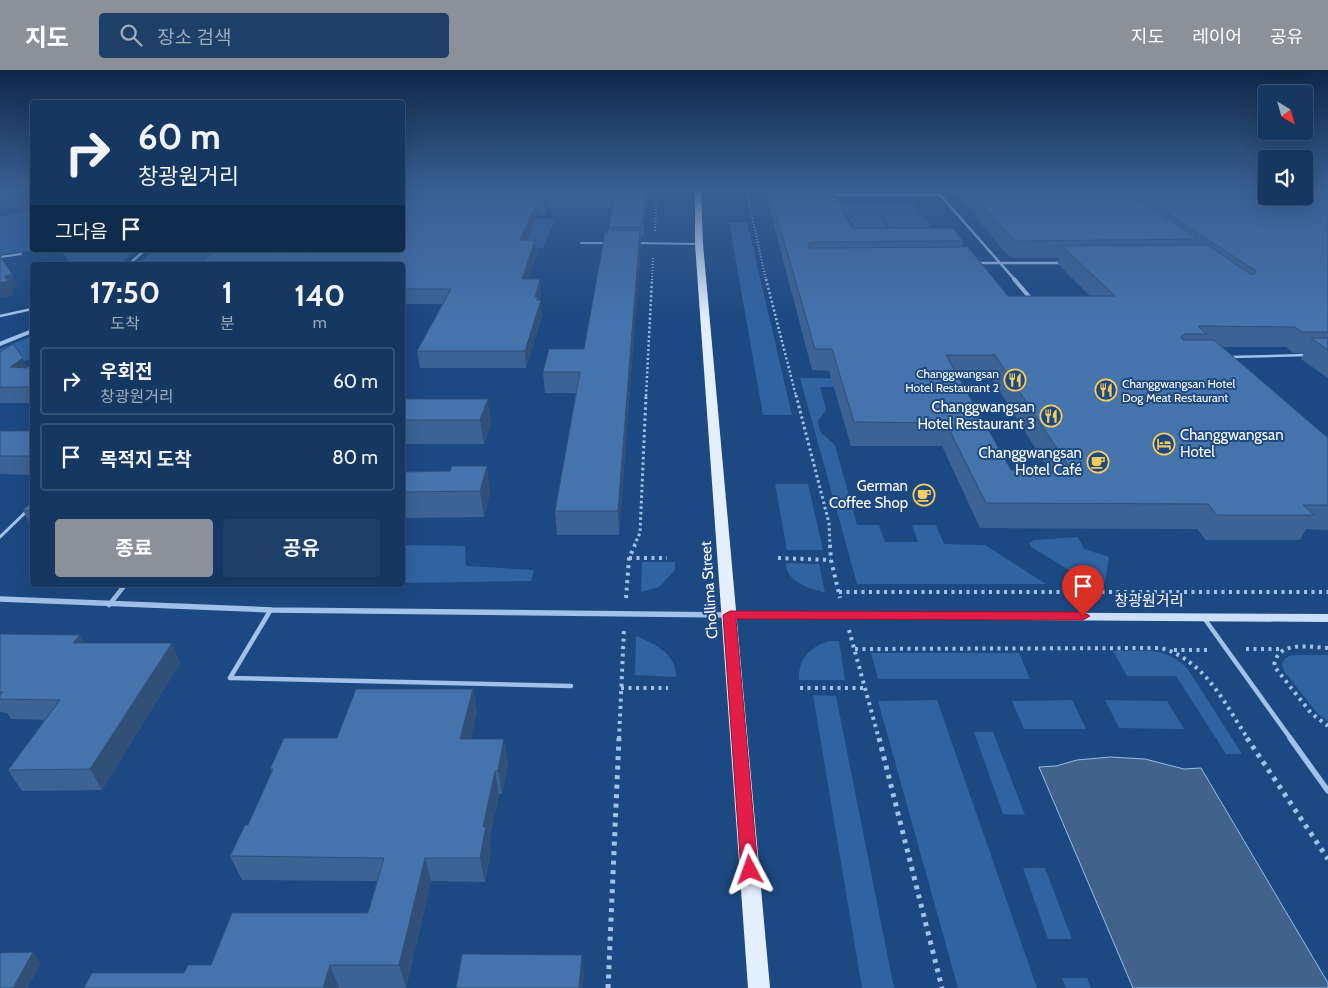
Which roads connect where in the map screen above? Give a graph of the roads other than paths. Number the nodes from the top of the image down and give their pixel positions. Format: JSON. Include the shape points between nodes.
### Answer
{"nodes":[{"id":1,"x":699,"y":232,"type":"edge"},
{"id":2,"x":972,"y":232,"type":"edge"},
{"id":3,"x":581,"y":243,"type":"dead end"},
{"id":4,"x":608,"y":243,"type":"edge"},
{"id":5,"x":636,"y":243,"type":"edge"},
{"id":6,"x":699,"y":244,"type":"junction"},
{"id":7,"x":143,"y":252,"type":"edge"},
{"id":8,"x":21,"y":254,"type":"dead end"},
{"id":9,"x":0,"y":257,"type":"edge"},
{"id":10,"x":131,"y":262,"type":"edge"},
{"id":11,"x":971,"y":263,"type":"edge"},
{"id":12,"x":1000,"y":263,"type":"junction"},
{"id":13,"x":1067,"y":263,"type":"edge"},
{"id":14,"x":1034,"y":302,"type":"edge"},
{"id":15,"x":30,"y":309,"type":"edge"},
{"id":16,"x":0,"y":316,"type":"edge"},
{"id":17,"x":30,"y":332,"type":"edge"},
{"id":18,"x":0,"y":344,"type":"edge"},
{"id":19,"x":1310,"y":355,"type":"edge"},
{"id":20,"x":1225,"y":357,"type":"edge"},
{"id":21,"x":30,"y":508,"type":"edge"},
{"id":22,"x":0,"y":537,"type":"edge"},
{"id":23,"x":123,"y":587,"type":"edge"},
{"id":24,"x":0,"y":599,"type":"edge"},
{"id":25,"x":108,"y":606,"type":"junction"},
{"id":26,"x":270,"y":611,"type":"junction"},
{"id":27,"x":730,"y":615,"type":"junction"},
{"id":28,"x":1203,"y":616,"type":"junction"},
{"id":29,"x":1328,"y":618,"type":"edge"},
{"id":30,"x":571,"y":686,"type":"dead end"},
{"id":31,"x":1327,"y":788,"type":"edge"},
{"id":32,"x":759,"y":988,"type":"edge"}],
"edges":[{"from":1,"to":6,"type":"main road","name":"Chollima Street"},
{"from":2,"to":12,"type":"street"},
{"from":3,"to":4,"type":"lane"},
{"from":5,"to":6,"type":"lane"},
{"from":6,"to":27,"type":"main road","name":"Chollima Street"},
{"from":7,"to":10,"type":"street"},
{"from":8,"to":9,"type":"lane"},
{"from":11,"to":12,"type":"street"},
{"from":12,"to":13,"type":"street"},
{"from":12,"to":14,"type":"street"},
{"from":15,"to":16,"type":"lane"},
{"from":17,"to":18,"type":"street"},
{"from":19,"to":20,"type":"lane"},
{"from":21,"to":22,"type":"lane"},
{"from":23,"to":25,"type":"lane"},
{"from":24,"to":25,"type":"street"},
{"from":25,"to":26,"type":"street"},
{"from":26,"to":27,"type":"street"},
{"from":26,"to":30,"type":"lane","via":[[230,678]]},
{"from":27,"to":28,"type":"main road","name":"창광원거리"},
{"from":27,"to":32,"type":"main road","name":"Chollima Street"},
{"from":28,"to":29,"type":"main road","name":"창광원거리"},
{"from":28,"to":31,"type":"lane"}]}
